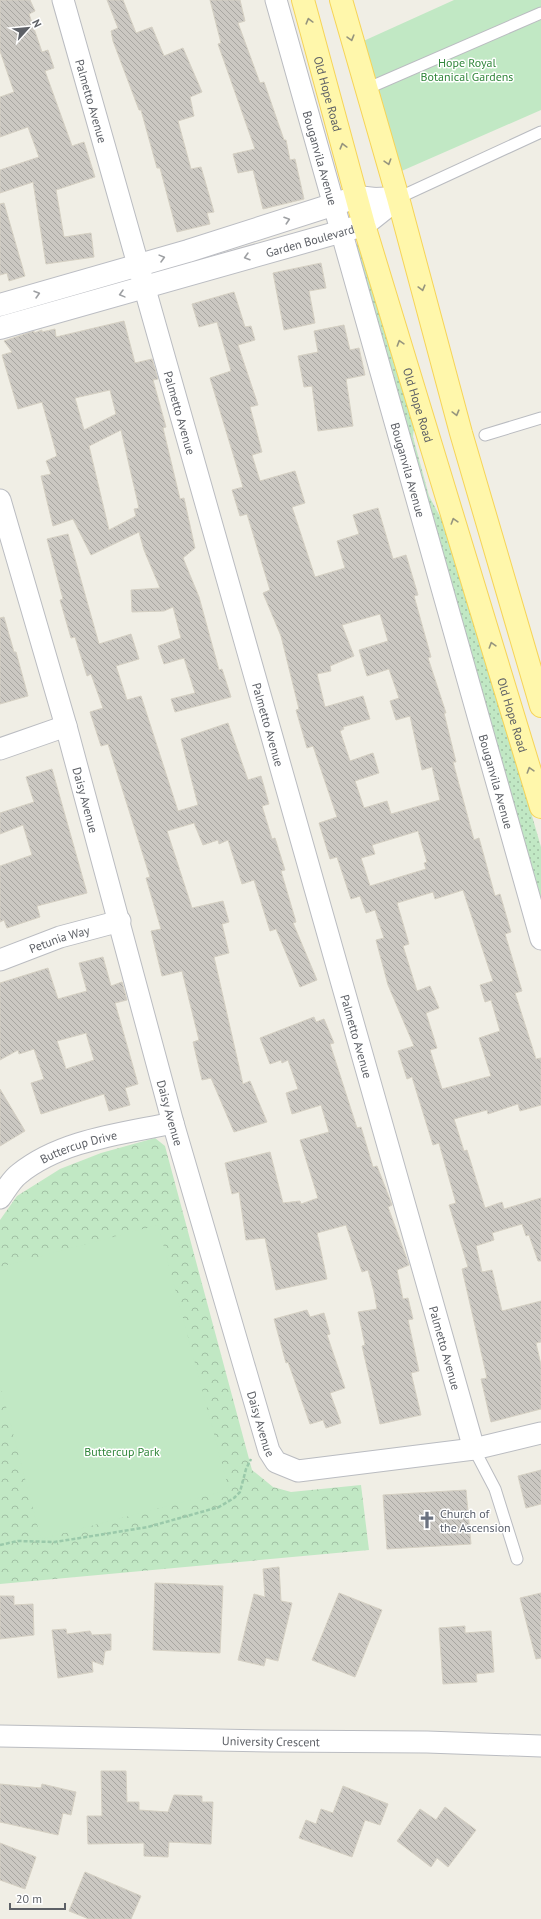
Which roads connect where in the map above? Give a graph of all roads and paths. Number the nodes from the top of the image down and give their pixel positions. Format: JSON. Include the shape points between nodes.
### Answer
{"nodes":[{"id":1,"x":63,"y":0,"type":"edge"},
{"id":2,"x":276,"y":0,"type":"edge"},
{"id":3,"x":303,"y":0,"type":"edge"},
{"id":4,"x":341,"y":0,"type":"edge"},
{"id":5,"x":541,"y":13,"type":"edge"},
{"id":6,"x":366,"y":89,"type":"junction"},
{"id":7,"x":541,"y":132,"type":"edge"},
{"id":8,"x":357,"y":197,"type":"junction"},
{"id":9,"x":398,"y":198,"type":"junction"},
{"id":10,"x":333,"y":205,"type":"junction"},
{"id":11,"x":364,"y":225,"type":"junction"},
{"id":12,"x":340,"y":232,"type":"junction"},
{"id":13,"x":139,"y":265,"type":"junction"},
{"id":14,"x":146,"y":288,"type":"junction"},
{"id":15,"x":0,"y":305,"type":"edge"},
{"id":16,"x":0,"y":328,"type":"edge"},
{"id":17,"x":541,"y":418,"type":"edge"},
{"id":18,"x":485,"y":435,"type":"dead end"},
{"id":19,"x":0,"y":500,"type":"edge"},
{"id":20,"x":5,"y":532,"type":"edge"},
{"id":21,"x":541,"y":706,"type":"edge"},
{"id":22,"x":66,"y":726,"type":"junction"},
{"id":23,"x":0,"y":749,"type":"edge"},
{"id":24,"x":541,"y":807,"type":"edge"},
{"id":25,"x":120,"y":921,"type":"junction"},
{"id":26,"x":541,"y":939,"type":"edge"},
{"id":27,"x":0,"y":960,"type":"edge"},
{"id":28,"x":173,"y":1122,"type":"junction"},
{"id":29,"x":0,"y":1198,"type":"edge"},
{"id":30,"x":541,"y":1433,"type":"edge"},
{"id":31,"x":264,"y":1438,"type":"junction"},
{"id":32,"x":474,"y":1449,"type":"junction"},
{"id":33,"x":0,"y":1545,"type":"edge"},
{"id":34,"x":517,"y":1559,"type":"dead end"},
{"id":35,"x":0,"y":1736,"type":"edge"},
{"id":36,"x":541,"y":1746,"type":"edge"}],
"edges":[{"from":1,"to":13,"type":"street","name":"Palmetto Avenue"},
{"from":2,"to":10,"type":"street","name":"Bouganvila Avenue"},
{"from":8,"to":3,"type":"main road","name":"Old Hope Road","one_way":true},
{"from":4,"to":6,"type":"main road","one_way":true},
{"from":5,"to":6,"type":"lane"},
{"from":6,"to":9,"type":"main road","one_way":true},
{"from":7,"to":9,"type":"lane"},
{"from":8,"to":9,"type":"street","name":"Garden Boulevard","via":[[376,200]]},
{"from":8,"to":10,"type":"street","name":"Garden Boulevard"},
{"from":8,"to":11,"type":"main road","name":"Old Hope Road"},
{"from":9,"to":11,"type":"street","name":"Garden Boulevard"},
{"from":9,"to":21,"type":"main road","one_way":true,"via":[[462,433]]},
{"from":10,"to":12,"type":"street","name":"Bouganvila Avenue"},
{"from":13,"to":10,"type":"street","name":"Garden Boulevard","one_way":true,"via":[[237,237]]},
{"from":11,"to":12,"type":"street","name":"Garden Boulevard"},
{"from":24,"to":11,"type":"main road","name":"Old Hope Road","one_way":true},
{"from":12,"to":14,"type":"street","name":"Garden Boulevard","one_way":true},
{"from":12,"to":26,"type":"street","name":"Bouganvila Avenue"},
{"from":13,"to":14,"type":"street","name":"Palmetto Avenue"},
{"from":15,"to":13,"type":"street","name":"Garden Boulevard","one_way":true},
{"from":14,"to":16,"type":"street","name":"Garden Boulevard","one_way":true},
{"from":14,"to":32,"type":"street","name":"Palmetto Avenue"},
{"from":17,"to":18,"type":"lane"},
{"from":19,"to":20,"type":"street","name":"Daisy Avenue"},
{"from":20,"to":22,"type":"street","name":"Daisy Avenue"},
{"from":22,"to":23,"type":"street"},
{"from":22,"to":25,"type":"street","name":"Daisy Avenue"},
{"from":25,"to":27,"type":"street","name":"Petunia Way","via":[[60,937]]},
{"from":25,"to":28,"type":"street","name":"Daisy Avenue"},
{"from":28,"to":29,"type":"street","name":"Buttercup Drive","via":[[56,1151],[18,1174]]},
{"from":28,"to":31,"type":"street","name":"Daisy Avenue"},
{"from":30,"to":32,"type":"street","name":"Daisy Avenue"},
{"from":31,"to":32,"type":"street","name":"Daisy Avenue","via":[[276,1462],[298,1471]]},
{"from":31,"to":33,"type":"path","via":[[246,1469],[240,1492],[219,1507],[148,1527],[55,1542],[18,1541]]},
{"from":32,"to":34,"type":"lane","via":[[495,1489]]},
{"from":35,"to":36,"type":"street","name":"University Crescent"}]}
